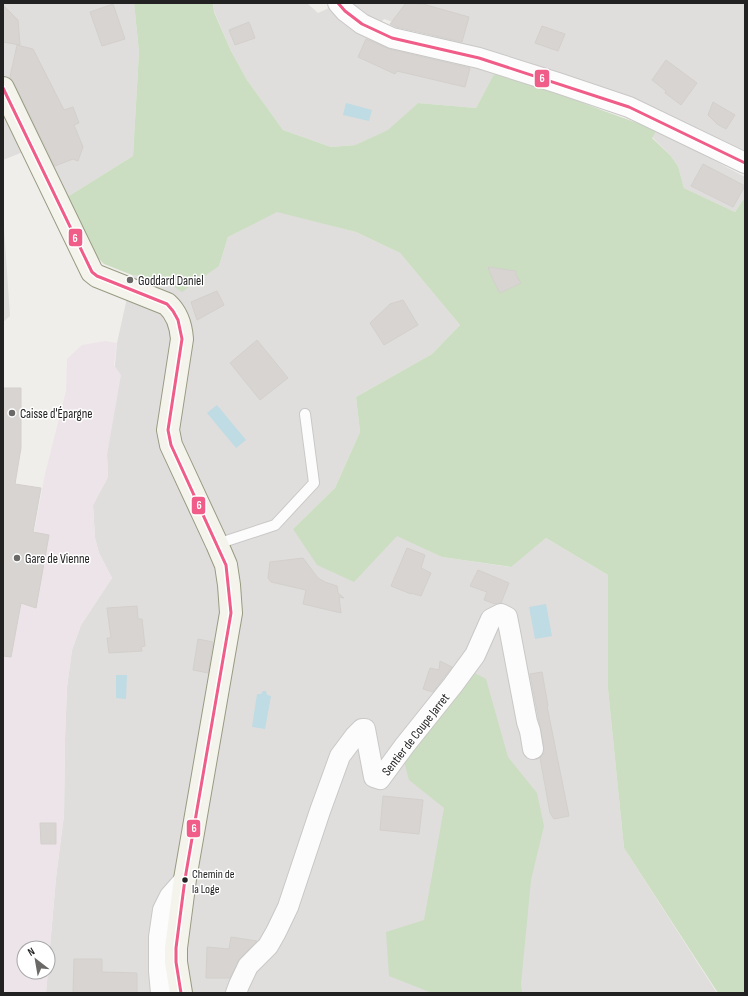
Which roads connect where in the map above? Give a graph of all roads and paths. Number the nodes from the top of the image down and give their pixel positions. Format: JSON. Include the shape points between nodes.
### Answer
{"nodes":[{"id":1,"x":338,"y":3,"type":"edge"},
{"id":2,"x":3,"y":88,"type":"edge"},
{"id":3,"x":745,"y":163,"type":"edge"},
{"id":4,"x":305,"y":414,"type":"dead end"},
{"id":5,"x":217,"y":544,"type":"junction"},
{"id":6,"x":533,"y":749,"type":"dead end"},
{"id":7,"x":184,"y":879,"type":"junction"},
{"id":8,"x":161,"y":993,"type":"edge"},
{"id":9,"x":181,"y":993,"type":"edge"},
{"id":10,"x":236,"y":993,"type":"edge"}],
"edges":[{"from":1,"to":3,"type":"street","via":[[362,24],[392,38],[479,58],[629,107]]},
{"from":2,"to":5,"type":"main road","via":[[92,272],[167,304],[177,317],[182,338],[168,430],[171,445]]},
{"from":4,"to":5,"type":"lane","via":[[314,483],[275,526]]},
{"from":5,"to":7,"type":"main road","via":[[226,565],[231,613]]},
{"from":6,"to":10,"type":"street","name":"Sentier de Coupe Jarret","via":[[507,618],[501,614],[491,619],[475,655],[380,779],[374,777],[365,729],[355,736],[340,756],[288,907],[268,946],[248,966]]},
{"from":7,"to":8,"type":"street","via":[[162,910],[158,971]]},
{"from":7,"to":9,"type":"main road","via":[[176,948]]}]}
